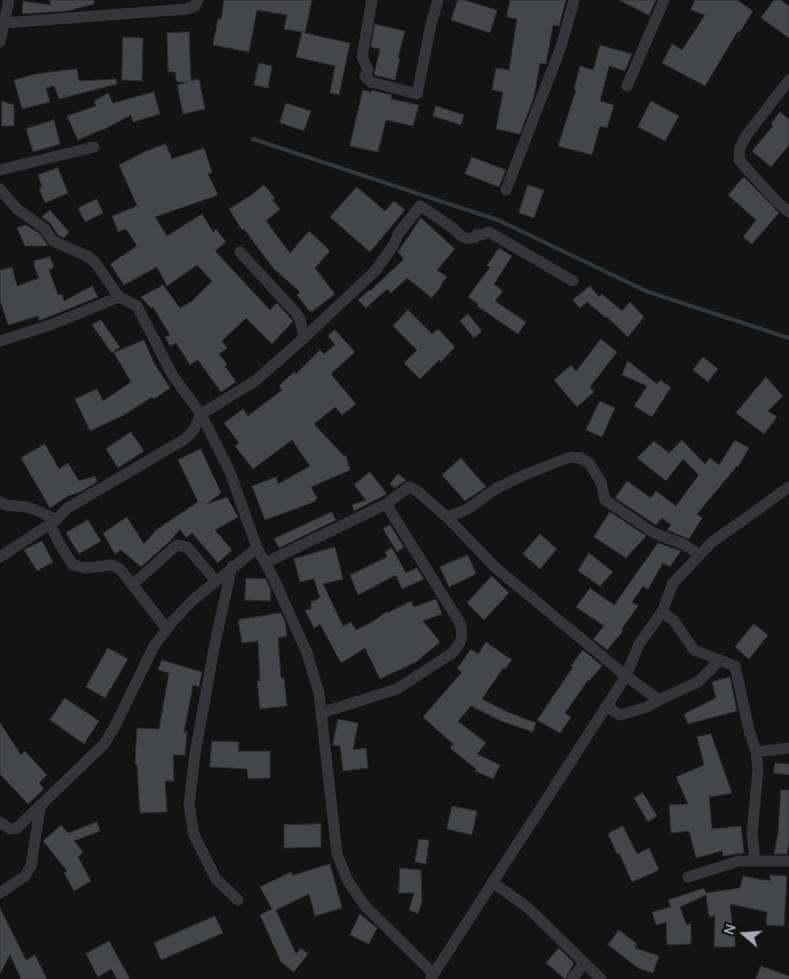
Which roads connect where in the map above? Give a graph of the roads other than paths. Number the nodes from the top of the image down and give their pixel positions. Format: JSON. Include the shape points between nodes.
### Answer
{"nodes":[{"id":1,"x":9,"y":0,"type":"edge"},
{"id":2,"x":198,"y":0,"type":"edge"},
{"id":3,"x":372,"y":0,"type":"edge"},
{"id":4,"x":438,"y":0,"type":"edge"},
{"id":5,"x":574,"y":0,"type":"edge"},
{"id":6,"x":664,"y":0,"type":"edge"},
{"id":7,"x":4,"y":22,"type":"junction"},
{"id":8,"x":0,"y":42,"type":"edge"},
{"id":9,"x":789,"y":80,"type":"edge"},
{"id":10,"x":627,"y":86,"type":"dead end"},
{"id":11,"x":94,"y":147,"type":"dead end"},
{"id":12,"x":0,"y":170,"type":"edge"},
{"id":13,"x":0,"y":189,"type":"edge"},
{"id":14,"x":506,"y":190,"type":"dead end"},
{"id":15,"x":789,"y":212,"type":"edge"},
{"id":16,"x":240,"y":252,"type":"dead end"},
{"id":17,"x":573,"y":281,"type":"dead end"},
{"id":18,"x":119,"y":297,"type":"junction"},
{"id":19,"x":304,"y":338,"type":"junction"},
{"id":20,"x":0,"y":341,"type":"edge"},
{"id":21,"x":201,"y":414,"type":"junction"},
{"id":22,"x":789,"y":487,"type":"edge"},
{"id":23,"x":0,"y":502,"type":"edge"},
{"id":24,"x":386,"y":504,"type":"junction"},
{"id":25,"x":447,"y":517,"type":"junction"},
{"id":26,"x":53,"y":522,"type":"junction"},
{"id":27,"x":256,"y":548,"type":"junction"},
{"id":28,"x":700,"y":555,"type":"junction"},
{"id":29,"x":0,"y":557,"type":"edge"},
{"id":30,"x":265,"y":563,"type":"junction"},
{"id":31,"x":232,"y":566,"type":"junction"},
{"id":32,"x":216,"y":580,"type":"junction"},
{"id":33,"x":132,"y":585,"type":"junction"},
{"id":34,"x":662,"y":612,"type":"junction"},
{"id":35,"x":167,"y":629,"type":"junction"},
{"id":36,"x":720,"y":660,"type":"junction"},
{"id":37,"x":626,"y":676,"type":"junction"},
{"id":38,"x":658,"y":700,"type":"junction"},
{"id":39,"x":606,"y":706,"type":"junction"},
{"id":40,"x":321,"y":713,"type":"junction"},
{"id":41,"x":789,"y":748,"type":"edge"},
{"id":42,"x":756,"y":752,"type":"junction"},
{"id":43,"x":40,"y":808,"type":"junction"},
{"id":44,"x":0,"y":822,"type":"edge"},
{"id":45,"x":755,"y":860,"type":"junction"},
{"id":46,"x":789,"y":861,"type":"edge"},
{"id":47,"x":688,"y":877,"type":"dead end"},
{"id":48,"x":492,"y":882,"type":"junction"},
{"id":49,"x":0,"y":893,"type":"edge"},
{"id":50,"x":238,"y":900,"type":"dead end"},
{"id":51,"x":584,"y":962,"type":"junction"},
{"id":52,"x":433,"y":977,"type":"edge"},
{"id":53,"x":572,"y":979,"type":"edge"},
{"id":54,"x":601,"y":979,"type":"edge"}],
"edges":[{"from":1,"to":7,"type":"street"},
{"from":2,"to":7,"type":"street","via":[[195,6],[187,9]]},
{"from":3,"to":4,"type":"street","via":[[362,57],[368,70],[365,76],[371,82],[416,94]]},
{"from":5,"to":14,"type":"street","via":[[561,47]]},
{"from":6,"to":10,"type":"street"},
{"from":7,"to":8,"type":"street"},
{"from":9,"to":15,"type":"street","via":[[746,136],[739,160]]},
{"from":11,"to":12,"type":"street"},
{"from":13,"to":18,"type":"street","via":[[17,209],[44,228],[53,240],[95,262]]},
{"from":16,"to":19,"type":"street","via":[[295,312]]},
{"from":17,"to":19,"type":"street","via":[[489,232],[465,238],[420,206],[376,270]]},
{"from":18,"to":20,"type":"street"},
{"from":18,"to":21,"type":"street","via":[[137,306],[174,376]]},
{"from":19,"to":21,"type":"street","via":[[254,381]]},
{"from":21,"to":26,"type":"street","via":[[193,431],[185,438],[66,509]]},
{"from":21,"to":27,"type":"street","via":[[230,472]]},
{"from":22,"to":28,"type":"street","via":[[711,543]]},
{"from":23,"to":26,"type":"street","via":[[25,506]]},
{"from":24,"to":25,"type":"street","via":[[409,487]]},
{"from":24,"to":30,"type":"street"},
{"from":24,"to":40,"type":"street","via":[[460,623],[463,633],[459,646],[397,688]]},
{"from":25,"to":28,"type":"street","via":[[466,510],[497,488],[524,475],[570,457],[581,458],[589,463],[602,482],[605,500],[654,533],[683,544]]},
{"from":25,"to":37,"type":"street","via":[[496,568]]},
{"from":26,"to":29,"type":"street"},
{"from":26,"to":33,"type":"street","via":[[59,543],[73,565],[86,568],[112,565],[120,569]]},
{"from":27,"to":30,"type":"street"},
{"from":27,"to":31,"type":"street"},
{"from":28,"to":34,"type":"street","via":[[674,583]]},
{"from":30,"to":40,"type":"street","via":[[307,652],[319,693]]},
{"from":31,"to":32,"type":"street"},
{"from":31,"to":50,"type":"street","via":[[195,754],[189,805],[194,835],[216,879]]},
{"from":32,"to":33,"type":"street","via":[[187,547],[177,545]]},
{"from":32,"to":35,"type":"street"},
{"from":33,"to":35,"type":"street"},
{"from":34,"to":36,"type":"street","via":[[674,621],[694,650]]},
{"from":34,"to":37,"type":"street","via":[[638,644]]},
{"from":35,"to":43,"type":"street","via":[[154,646],[104,744]]},
{"from":36,"to":38,"type":"street","via":[[698,682]]},
{"from":36,"to":42,"type":"street","via":[[735,666]]},
{"from":37,"to":38,"type":"street"},
{"from":37,"to":39,"type":"street"},
{"from":38,"to":39,"type":"street","via":[[648,707],[620,715]]},
{"from":39,"to":48,"type":"street"},
{"from":40,"to":52,"type":"street","via":[[337,854],[348,881],[365,906]]},
{"from":41,"to":42,"type":"street"},
{"from":42,"to":45,"type":"street","via":[[758,770],[752,834]]},
{"from":43,"to":44,"type":"street","via":[[14,830]]},
{"from":43,"to":49,"type":"street","via":[[31,866],[25,876]]},
{"from":45,"to":46,"type":"street"},
{"from":45,"to":47,"type":"street","via":[[739,861]]},
{"from":48,"to":51,"type":"street","via":[[527,907]]},
{"from":48,"to":52,"type":"street"},
{"from":51,"to":53,"type":"street"},
{"from":51,"to":54,"type":"street"}]}
